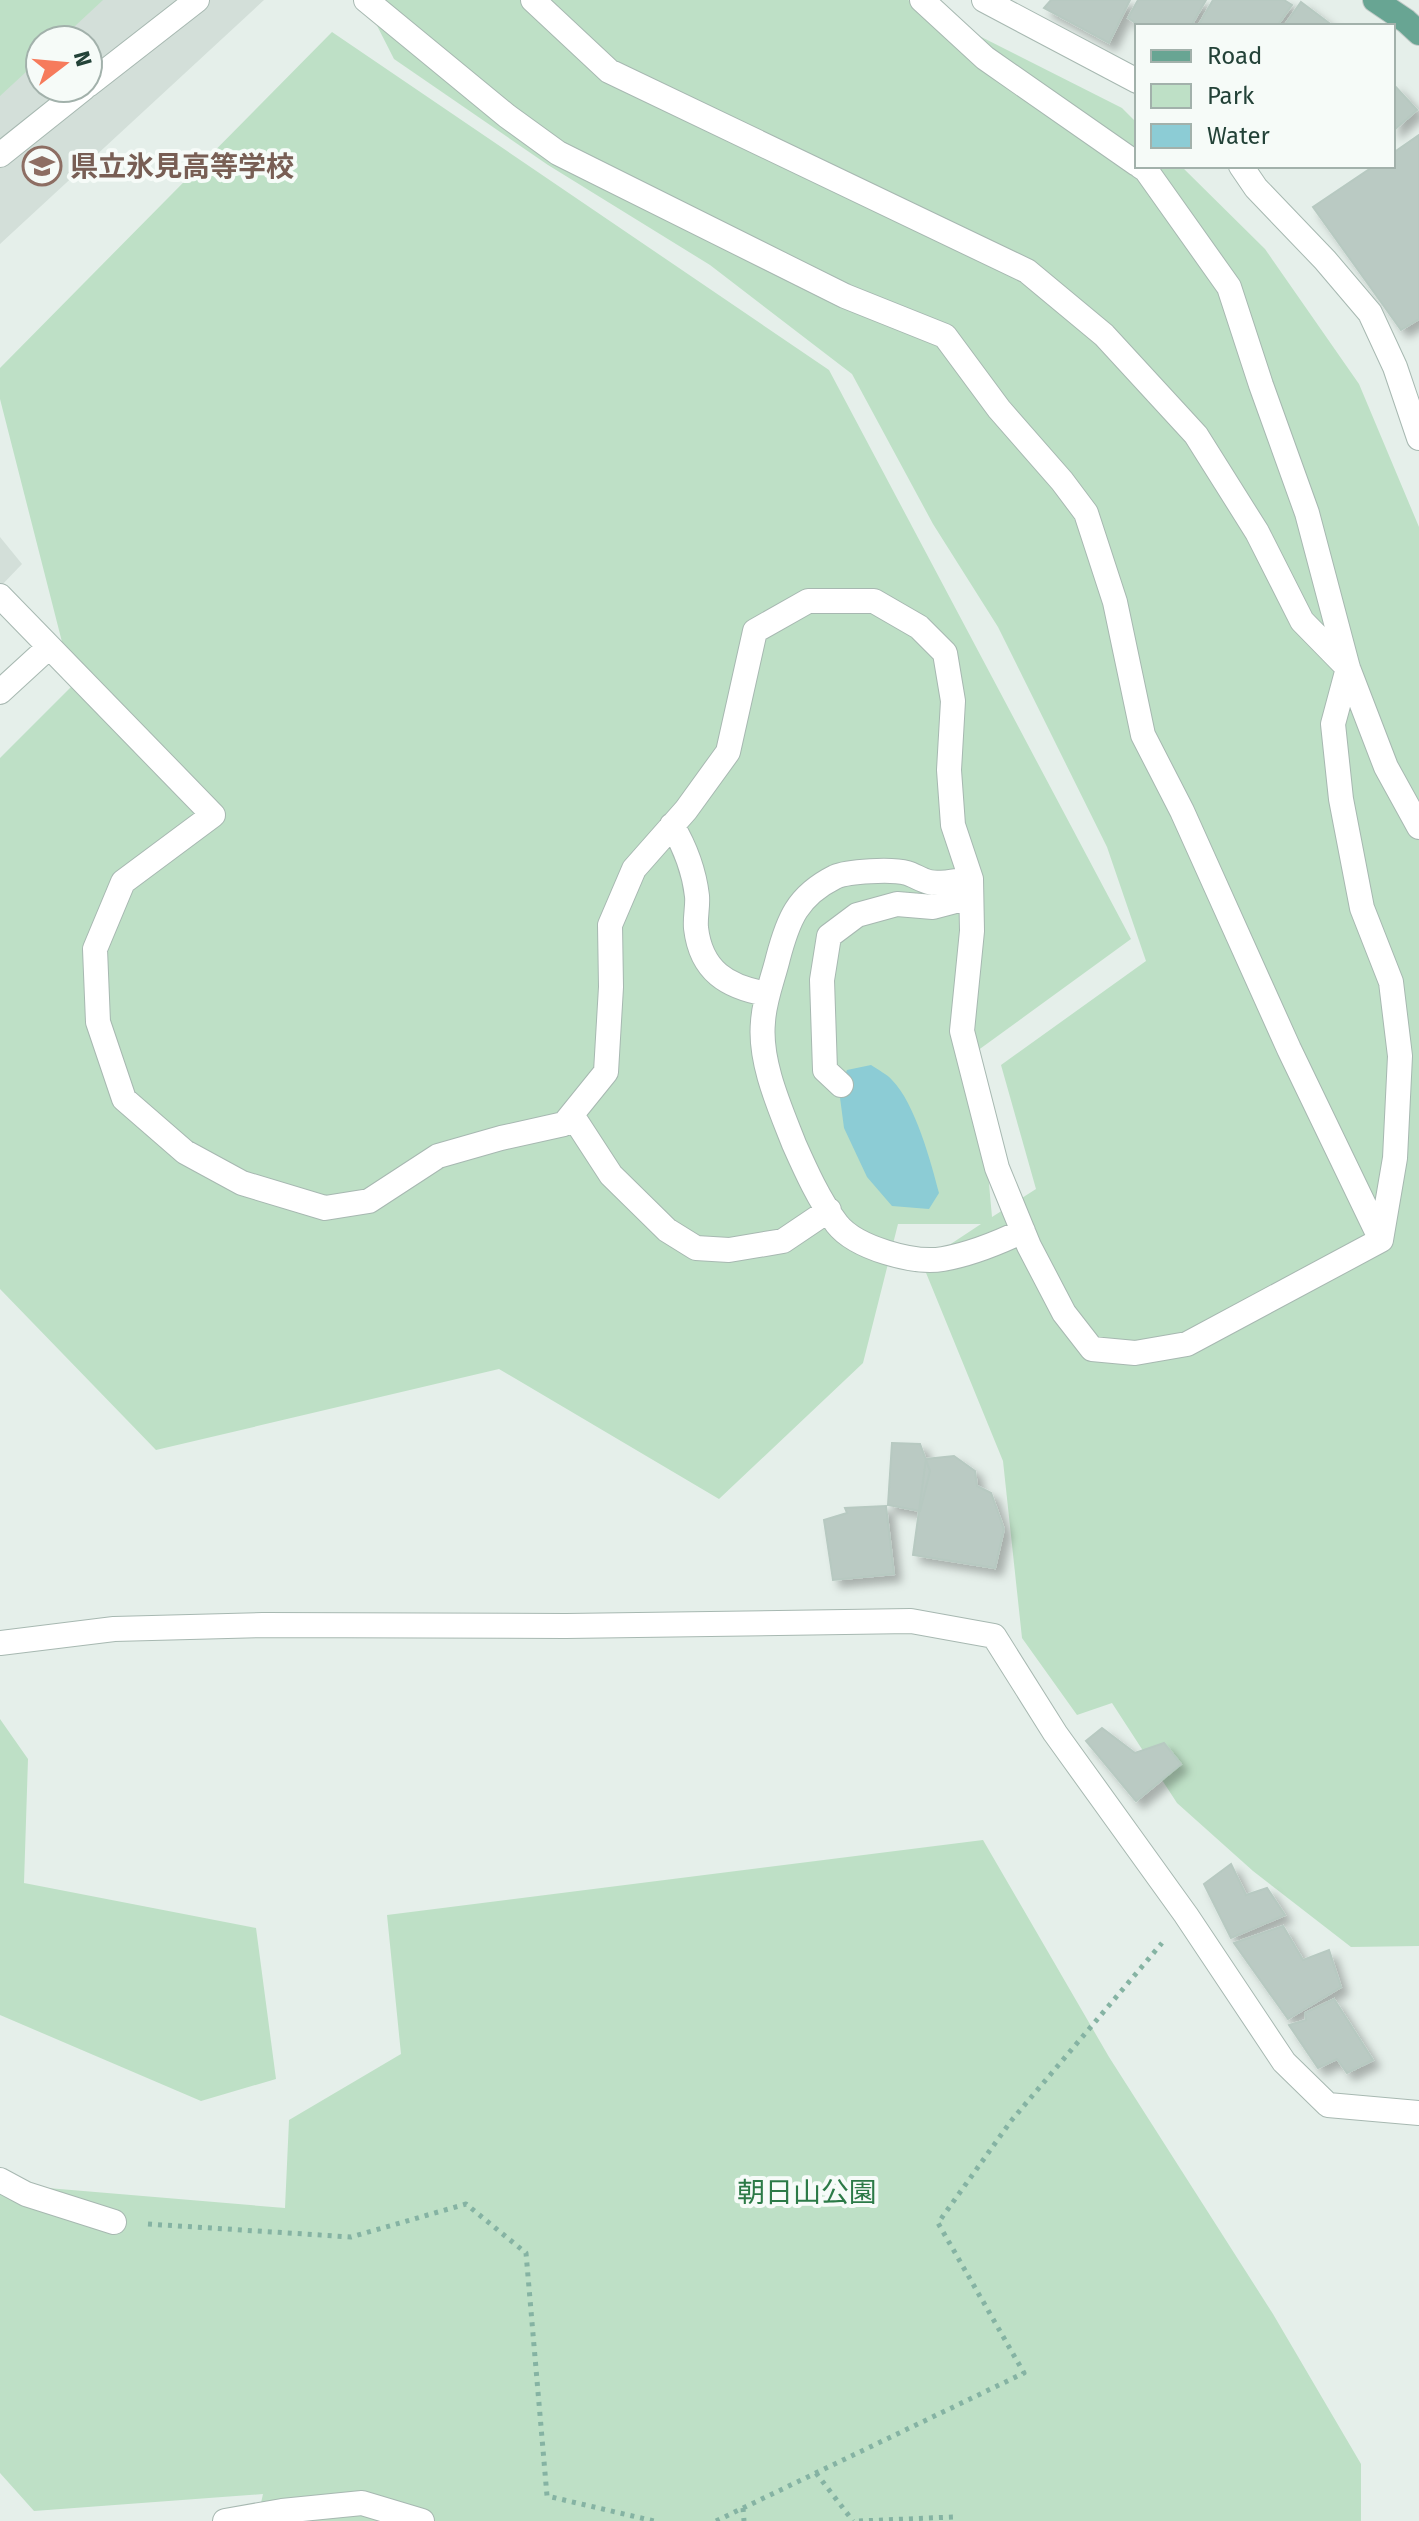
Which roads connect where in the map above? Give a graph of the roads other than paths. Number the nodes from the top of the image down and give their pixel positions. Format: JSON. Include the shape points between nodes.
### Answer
{"nodes":[{"id":1,"x":197,"y":0,"type":"edge"},
{"id":2,"x":366,"y":0,"type":"edge"},
{"id":3,"x":533,"y":0,"type":"edge"},
{"id":4,"x":922,"y":0,"type":"edge"},
{"id":5,"x":984,"y":0,"type":"edge"},
{"id":6,"x":1375,"y":0,"type":"edge"},
{"id":7,"x":1419,"y":33,"type":"edge"},
{"id":8,"x":104,"y":72,"type":"edge"},
{"id":9,"x":1135,"y":80,"type":"edge"},
{"id":10,"x":64,"y":104,"type":"edge"},
{"id":11,"x":0,"y":155,"type":"edge"},
{"id":12,"x":1135,"y":163,"type":"edge"},
{"id":13,"x":1143,"y":168,"type":"edge"},
{"id":14,"x":1242,"y":168,"type":"edge"},
{"id":15,"x":1419,"y":438,"type":"edge"},
{"id":16,"x":0,"y":596,"type":"edge"},
{"id":17,"x":49,"y":647,"type":"junction"},
{"id":18,"x":1348,"y":668,"type":"junction"},
{"id":19,"x":0,"y":692,"type":"edge"},
{"id":20,"x":672,"y":825,"type":"junction"},
{"id":21,"x":1419,"y":827,"type":"edge"},
{"id":22,"x":971,"y":888,"type":"junction"},
{"id":23,"x":767,"y":994,"type":"junction"},
{"id":24,"x":841,"y":1085,"type":"dead end"},
{"id":25,"x":572,"y":1115,"type":"junction"},
{"id":26,"x":829,"y":1210,"type":"junction"},
{"id":27,"x":1023,"y":1231,"type":"junction"},
{"id":28,"x":1381,"y":1240,"type":"junction"},
{"id":29,"x":0,"y":1643,"type":"edge"},
{"id":30,"x":1419,"y":2113,"type":"edge"},
{"id":31,"x":0,"y":2180,"type":"edge"},
{"id":32,"x":114,"y":2222,"type":"road end"},
{"id":33,"x":225,"y":2521,"type":"edge"},
{"id":34,"x":422,"y":2521,"type":"edge"}],
"edges":[{"from":1,"to":8,"type":"street"},
{"from":2,"to":28,"type":"street","via":[[558,153],[845,296],[945,336],[1086,513],[1115,602],[1143,735]]},
{"from":3,"to":18,"type":"street","via":[[609,71],[1027,271],[1104,335],[1196,435],[1257,532],[1302,621]]},
{"from":4,"to":12,"type":"street","via":[[985,58]]},
{"from":5,"to":9,"type":"street"},
{"from":6,"to":7,"type":"main road"},
{"from":10,"to":11,"type":"street"},
{"from":13,"to":18,"type":"street","via":[[1229,287],[1307,513]]},
{"from":14,"to":15,"type":"street","via":[[1370,313]]},
{"from":16,"to":17,"type":"street"},
{"from":17,"to":19,"type":"street"},
{"from":17,"to":25,"type":"street","via":[[213,815],[123,882],[95,949],[98,1022],[124,1099],[185,1152],[219,1171],[325,1208],[369,1201],[438,1156],[564,1124]]},
{"from":18,"to":21,"type":"street","via":[[1386,767]]},
{"from":18,"to":28,"type":"street","via":[[1333,724],[1341,799],[1362,908],[1391,982],[1400,1056],[1395,1158]]},
{"from":20,"to":22,"type":"street","via":[[728,752],[755,631],[808,601],[874,601],[919,627],[945,653],[953,701],[953,825]]},
{"from":20,"to":23,"type":"street","via":[[686,849],[697,897],[696,928],[709,968],[748,991]]},
{"from":20,"to":25,"type":"street","via":[[634,869],[610,925],[606,1072]]},
{"from":22,"to":23,"type":"street","via":[[930,883],[906,872],[837,876],[810,893],[788,921]]},
{"from":22,"to":24,"type":"street","via":[[933,907],[897,904],[857,915],[829,936],[822,980],[825,1070]]},
{"from":22,"to":27,"type":"street","via":[[962,1031],[997,1168]]},
{"from":23,"to":26,"type":"street","via":[[762,1025],[774,1096]]},
{"from":25,"to":26,"type":"street","via":[[611,1175],[667,1230],[696,1248],[729,1250],[783,1241]]},
{"from":26,"to":27,"type":"street","via":[[857,1239],[900,1255],[940,1259]]},
{"from":27,"to":28,"type":"street","via":[[1064,1313],[1092,1349],[1135,1353],[1187,1344]]},
{"from":29,"to":30,"type":"street","via":[[114,1629],[263,1625],[911,1621],[994,1636],[1055,1733],[1284,2062],[1328,2105]]},
{"from":31,"to":32,"type":"street","via":[[26,2194]]},
{"from":33,"to":34,"type":"street","via":[[362,2503]]}]}
